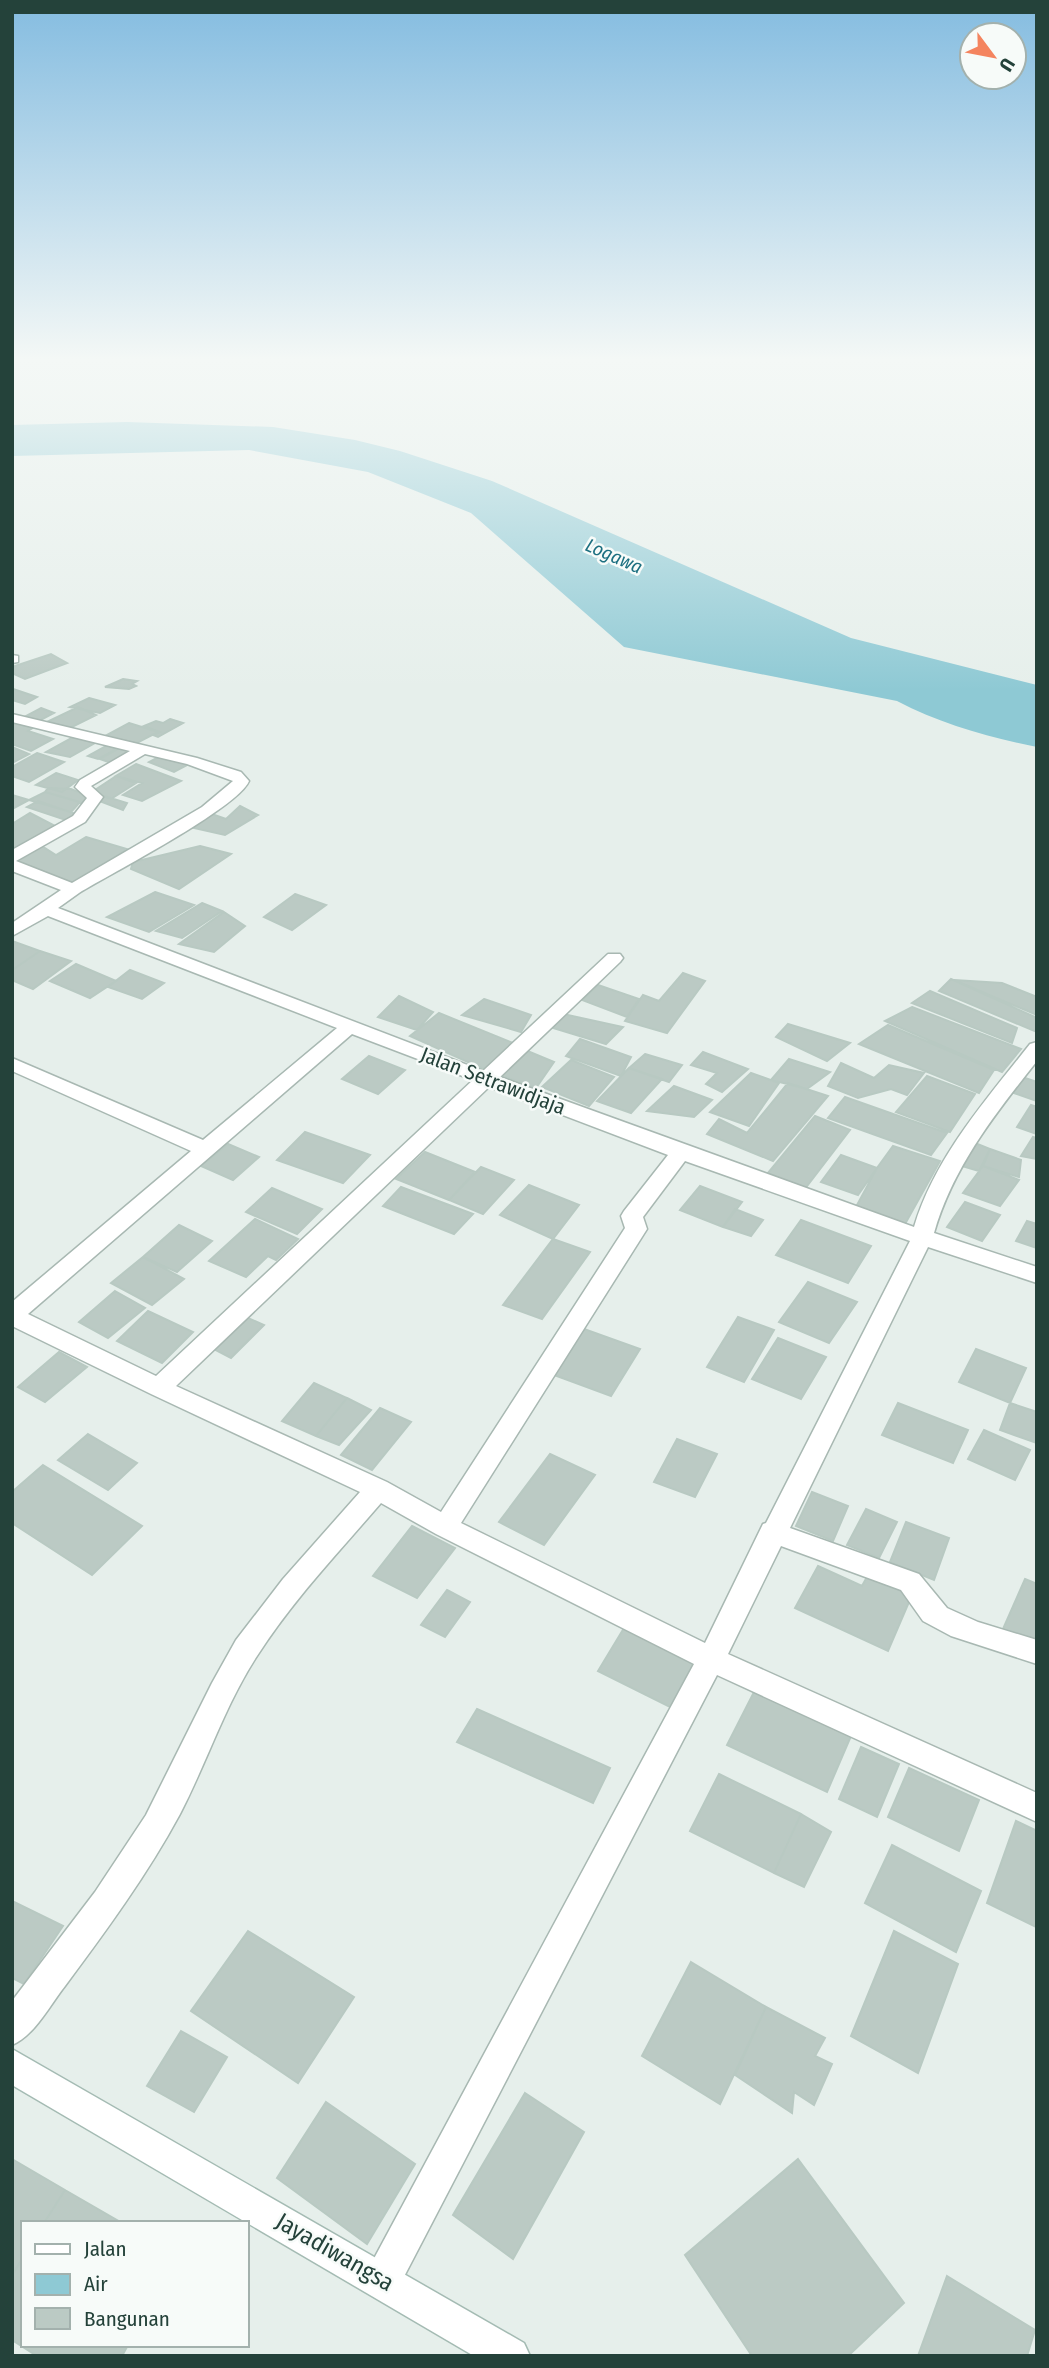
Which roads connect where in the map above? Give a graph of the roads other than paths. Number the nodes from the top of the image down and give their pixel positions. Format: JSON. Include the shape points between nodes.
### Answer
{"nodes":[{"id":1,"x":12,"y":718,"type":"edge"},
{"id":2,"x":145,"y":748,"type":"junction"},
{"id":3,"x":12,"y":857,"type":"edge"},
{"id":4,"x":12,"y":865,"type":"edge"},
{"id":5,"x":73,"y":889,"type":"junction"},
{"id":6,"x":46,"y":909,"type":"junction"},
{"id":7,"x":12,"y":931,"type":"edge"},
{"id":8,"x":614,"y":958,"type":"dead end"},
{"id":9,"x":351,"y":1024,"type":"junction"},
{"id":10,"x":1034,"y":1055,"type":"edge"},
{"id":11,"x":12,"y":1064,"type":"edge"},
{"id":12,"x":486,"y":1080,"type":"junction"},
{"id":13,"x":205,"y":1149,"type":"junction"},
{"id":14,"x":682,"y":1151,"type":"junction"},
{"id":15,"x":922,"y":1238,"type":"junction"},
{"id":16,"x":1037,"y":1275,"type":"edge"},
{"id":17,"x":12,"y":1316,"type":"edge"},
{"id":18,"x":159,"y":1388,"type":"junction"},
{"id":19,"x":378,"y":1489,"type":"junction"},
{"id":20,"x":445,"y":1527,"type":"junction"},
{"id":21,"x":772,"y":1532,"type":"junction"},
{"id":22,"x":1037,"y":1652,"type":"edge"},
{"id":23,"x":710,"y":1659,"type":"junction"},
{"id":24,"x":1037,"y":1808,"type":"edge"},
{"id":25,"x":12,"y":2028,"type":"edge"},
{"id":26,"x":12,"y":2066,"type":"edge"},
{"id":27,"x":383,"y":2279,"type":"junction"},
{"id":28,"x":511,"y":2356,"type":"edge"}],
"edges":[{"from":1,"to":2,"type":"street"},
{"from":2,"to":3,"type":"street","via":[[85,783],[83,787],[95,797],[79,819]]},
{"from":2,"to":5,"type":"street","via":[[236,775],[241,780],[239,786],[207,810]]},
{"from":4,"to":5,"type":"street"},
{"from":5,"to":6,"type":"street"},
{"from":6,"to":7,"type":"street"},
{"from":6,"to":9,"type":"street","name":"Jalan Setrawidjaja"},
{"from":8,"to":12,"type":"street"},
{"from":9,"to":12,"type":"street","name":"Jalan Setrawidjaja"},
{"from":9,"to":13,"type":"street"},
{"from":10,"to":15,"type":"street","via":[[954,1163],[927,1217]]},
{"from":11,"to":13,"type":"street"},
{"from":12,"to":14,"type":"street","name":"Jalan Setrawidjaja"},
{"from":12,"to":18,"type":"street"},
{"from":13,"to":17,"type":"street"},
{"from":14,"to":15,"type":"street","name":"Jalan Setrawidjaja"},
{"from":14,"to":20,"type":"street","via":[[632,1216],[636,1229]]},
{"from":15,"to":16,"type":"street","name":"Jalan Setrawidjaja"},
{"from":15,"to":21,"type":"street"},
{"from":17,"to":18,"type":"street"},
{"from":18,"to":19,"type":"street"},
{"from":19,"to":20,"type":"street"},
{"from":19,"to":25,"type":"street","via":[[246,1648],[158,1824]]},
{"from":20,"to":23,"type":"street"},
{"from":21,"to":22,"type":"street","via":[[910,1582],[921,1590],[936,1615]]},
{"from":21,"to":23,"type":"street"},
{"from":23,"to":24,"type":"street"},
{"from":23,"to":27,"type":"street"},
{"from":26,"to":27,"type":"street","name":"Jayadiwangsa"},
{"from":27,"to":28,"type":"street","name":"Jayadiwangsa"}]}
